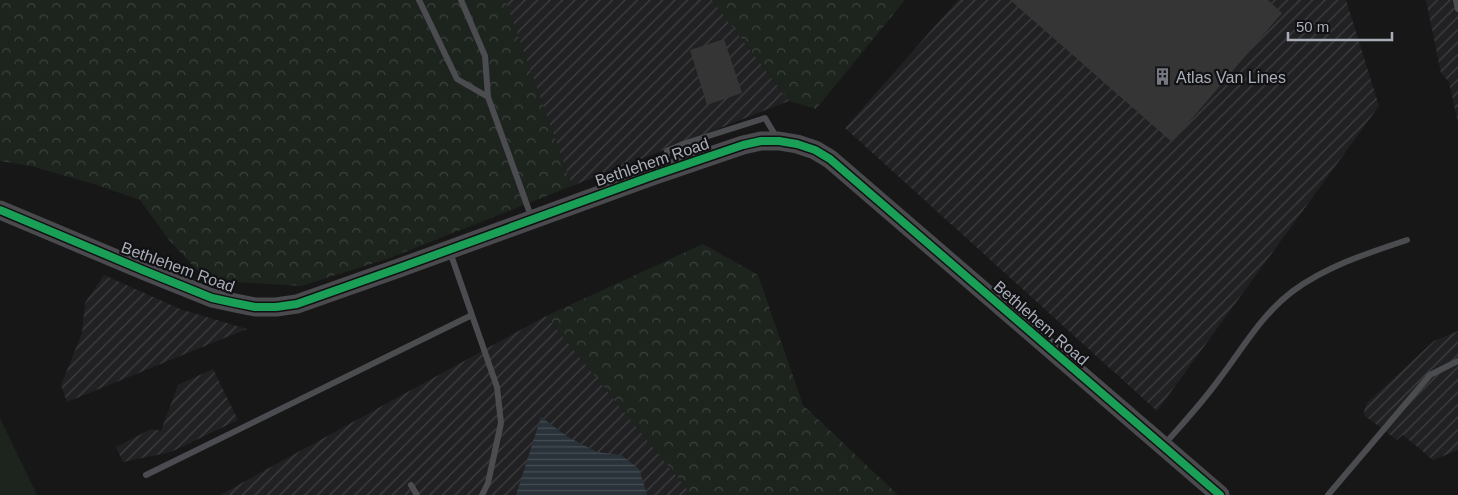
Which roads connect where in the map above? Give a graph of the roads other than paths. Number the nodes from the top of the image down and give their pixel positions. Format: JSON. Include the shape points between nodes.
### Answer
{"nodes":[{"id":1,"x":418,"y":0,"type":"edge"},
{"id":2,"x":461,"y":0,"type":"edge"},
{"id":3,"x":1456,"y":0,"type":"edge"},
{"id":4,"x":1458,"y":9,"type":"edge"},
{"id":5,"x":488,"y":97,"type":"junction"},
{"id":6,"x":0,"y":210,"type":"edge"},
{"id":7,"x":532,"y":220,"type":"junction"},
{"id":8,"x":1407,"y":240,"type":"dead end"},
{"id":9,"x":450,"y":250,"type":"junction"},
{"id":10,"x":472,"y":315,"type":"junction"},
{"id":11,"x":1458,"y":361,"type":"edge"},
{"id":12,"x":1163,"y":446,"type":"junction"},
{"id":13,"x":146,"y":475,"type":"dead end"},
{"id":14,"x":411,"y":485,"type":"dead end"},
{"id":15,"x":417,"y":495,"type":"edge"},
{"id":16,"x":482,"y":495,"type":"edge"},
{"id":17,"x":1220,"y":495,"type":"edge"},
{"id":18,"x":1328,"y":495,"type":"edge"}],
"edges":[{"from":1,"to":5,"type":"lane","via":[[458,80]]},
{"from":2,"to":5,"type":"lane","via":[[485,56]]},
{"from":3,"to":4,"type":"lane"},
{"from":5,"to":7,"type":"lane"},
{"from":6,"to":9,"type":"street","name":"Bethlehem Road","via":[[212,298],[255,307],[297,304]]},
{"from":7,"to":9,"type":"street","name":"Bethlehem Road"},
{"from":7,"to":12,"type":"street","name":"Bethlehem Road","via":[[743,145],[779,141],[815,150],[830,159]]},
{"from":8,"to":12,"type":"lane","via":[[1316,276],[1276,306]]},
{"from":9,"to":10,"type":"lane"},
{"from":10,"to":13,"type":"lane"},
{"from":10,"to":16,"type":"lane","via":[[497,386],[501,423],[488,483]]},
{"from":11,"to":18,"type":"lane","via":[[1430,376]]},
{"from":12,"to":17,"type":"street","name":"Bethlehem Road"},
{"from":14,"to":15,"type":"lane"}]}
